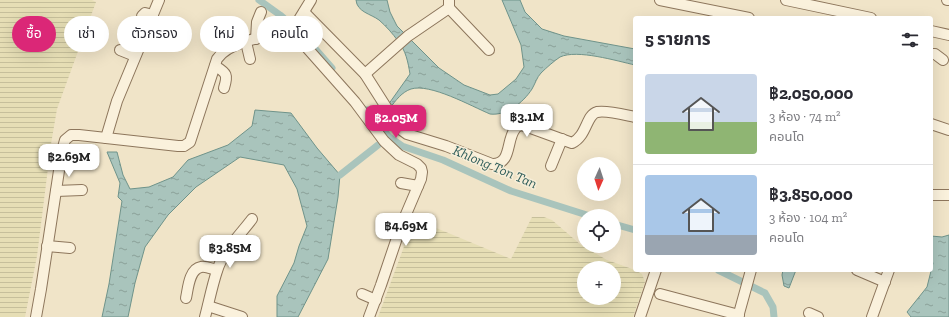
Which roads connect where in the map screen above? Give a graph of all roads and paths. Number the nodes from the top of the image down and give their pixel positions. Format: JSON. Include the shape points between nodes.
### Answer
{"nodes":[{"id":1,"x":159,"y":0,"type":"edge"},
{"id":2,"x":311,"y":0,"type":"edge"},
{"id":3,"x":660,"y":0,"type":"edge"},
{"id":4,"x":786,"y":0,"type":"edge"},
{"id":5,"x":802,"y":2,"type":"edge"},
{"id":6,"x":449,"y":4,"type":"edge"},
{"id":7,"x":261,"y":12,"type":"dead end"},
{"id":8,"x":302,"y":14,"type":"joint"},
{"id":9,"x":739,"y":16,"type":"edge"},
{"id":10,"x":862,"y":16,"type":"edge"},
{"id":11,"x":933,"y":31,"type":"edge"},
{"id":12,"x":949,"y":35,"type":"edge"},
{"id":13,"x":257,"y":38,"type":"edge"},
{"id":14,"x":251,"y":40,"type":"junction"},
{"id":15,"x":489,"y":50,"type":"dead end"},
{"id":16,"x":125,"y":52,"type":"edge"},
{"id":17,"x":313,"y":52,"type":"edge"},
{"id":18,"x":933,"y":54,"type":"edge"},
{"id":19,"x":135,"y":56,"type":"junction"},
{"id":20,"x":250,"y":59,"type":"dead end"},
{"id":21,"x":943,"y":60,"type":"dead end"},
{"id":22,"x":215,"y":66,"type":"junction"},
{"id":23,"x":365,"y":74,"type":"junction"},
{"id":24,"x":224,"y":88,"type":"dead end"},
{"id":25,"x":633,"y":117,"type":"edge"},
{"id":26,"x":933,"y":125,"type":"edge"},
{"id":27,"x":949,"y":130,"type":"edge"},
{"id":28,"x":106,"y":138,"type":"junction"},
{"id":29,"x":562,"y":139,"type":"junction"},
{"id":30,"x":551,"y":166,"type":"dead end"},
{"id":31,"x":401,"y":183,"type":"dead end"},
{"id":32,"x":418,"y":186,"type":"junction"},
{"id":33,"x":82,"y":190,"type":"dead end"},
{"id":34,"x":56,"y":191,"type":"junction"},
{"id":35,"x":949,"y":195,"type":"edge"},
{"id":36,"x":933,"y":196,"type":"edge"},
{"id":37,"x":252,"y":219,"type":"dead end"},
{"id":38,"x":48,"y":246,"type":"junction"},
{"id":39,"x":70,"y":248,"type":"dead end"},
{"id":40,"x":217,"y":270,"type":"junction"},
{"id":41,"x":655,"y":272,"type":"edge"},
{"id":42,"x":750,"y":272,"type":"edge"},
{"id":43,"x":862,"y":272,"type":"edge"},
{"id":44,"x":888,"y":272,"type":"edge"},
{"id":45,"x":885,"y":282,"type":"junction"},
{"id":46,"x":362,"y":294,"type":"dead end"},
{"id":47,"x":660,"y":294,"type":"dead end"},
{"id":48,"x":186,"y":298,"type":"dead end"},
{"id":49,"x":376,"y":300,"type":"junction"},
{"id":50,"x":208,"y":306,"type":"junction"},
{"id":51,"x":738,"y":316,"type":"edge"},
{"id":52,"x":36,"y":317,"type":"edge"},
{"id":53,"x":205,"y":317,"type":"edge"},
{"id":54,"x":242,"y":317,"type":"edge"},
{"id":55,"x":369,"y":317,"type":"edge"},
{"id":56,"x":640,"y":317,"type":"edge"},
{"id":57,"x":872,"y":317,"type":"edge"}],
"edges":[{"from":1,"to":19,"type":"street"},
{"from":2,"to":8,"type":"street"},
{"from":3,"to":9,"type":"street"},
{"from":4,"to":5,"type":"street"},
{"from":5,"to":10,"type":"street"},
{"from":6,"to":15,"type":"street"},
{"from":6,"to":23,"type":"street"},
{"from":7,"to":14,"type":"street"},
{"from":8,"to":23,"type":"street"},
{"from":11,"to":12,"type":"street"},
{"from":13,"to":14,"type":"street"},
{"from":14,"to":20,"type":"street"},
{"from":14,"to":22,"type":"street","via":[[230,47],[217,59]]},
{"from":16,"to":19,"type":"street"},
{"from":17,"to":32,"type":"street","via":[[384,141],[399,156],[418,164],[422,172]]},
{"from":18,"to":21,"type":"street"},
{"from":19,"to":28,"type":"street"},
{"from":22,"to":24,"type":"street","via":[[226,74]]},
{"from":22,"to":28,"type":"street","via":[[190,142],[184,146]]},
{"from":23,"to":29,"type":"street","via":[[400,129],[407,134],[492,164],[503,161],[515,129],[521,125]]},
{"from":25,"to":29,"type":"street","via":[[596,112],[577,141],[572,143]]},
{"from":26,"to":27,"type":"street"},
{"from":28,"to":34,"type":"street","via":[[71,135],[65,140]]},
{"from":29,"to":30,"type":"street"},
{"from":31,"to":32,"type":"street"},
{"from":32,"to":49,"type":"street","via":[[401,226]]},
{"from":33,"to":34,"type":"street"},
{"from":34,"to":38,"type":"street"},
{"from":35,"to":36,"type":"street"},
{"from":37,"to":40,"type":"street","via":[[225,254]]},
{"from":38,"to":39,"type":"street"},
{"from":38,"to":52,"type":"street"},
{"from":40,"to":48,"type":"street","via":[[205,267],[195,270],[191,275]]},
{"from":40,"to":50,"type":"street"},
{"from":41,"to":56,"type":"street"},
{"from":42,"to":51,"type":"street"},
{"from":43,"to":45,"type":"street"},
{"from":44,"to":45,"type":"street"},
{"from":45,"to":57,"type":"street"},
{"from":46,"to":49,"type":"street"},
{"from":47,"to":51,"type":"street"},
{"from":49,"to":55,"type":"street"},
{"from":50,"to":53,"type":"street"},
{"from":50,"to":54,"type":"street"}]}
